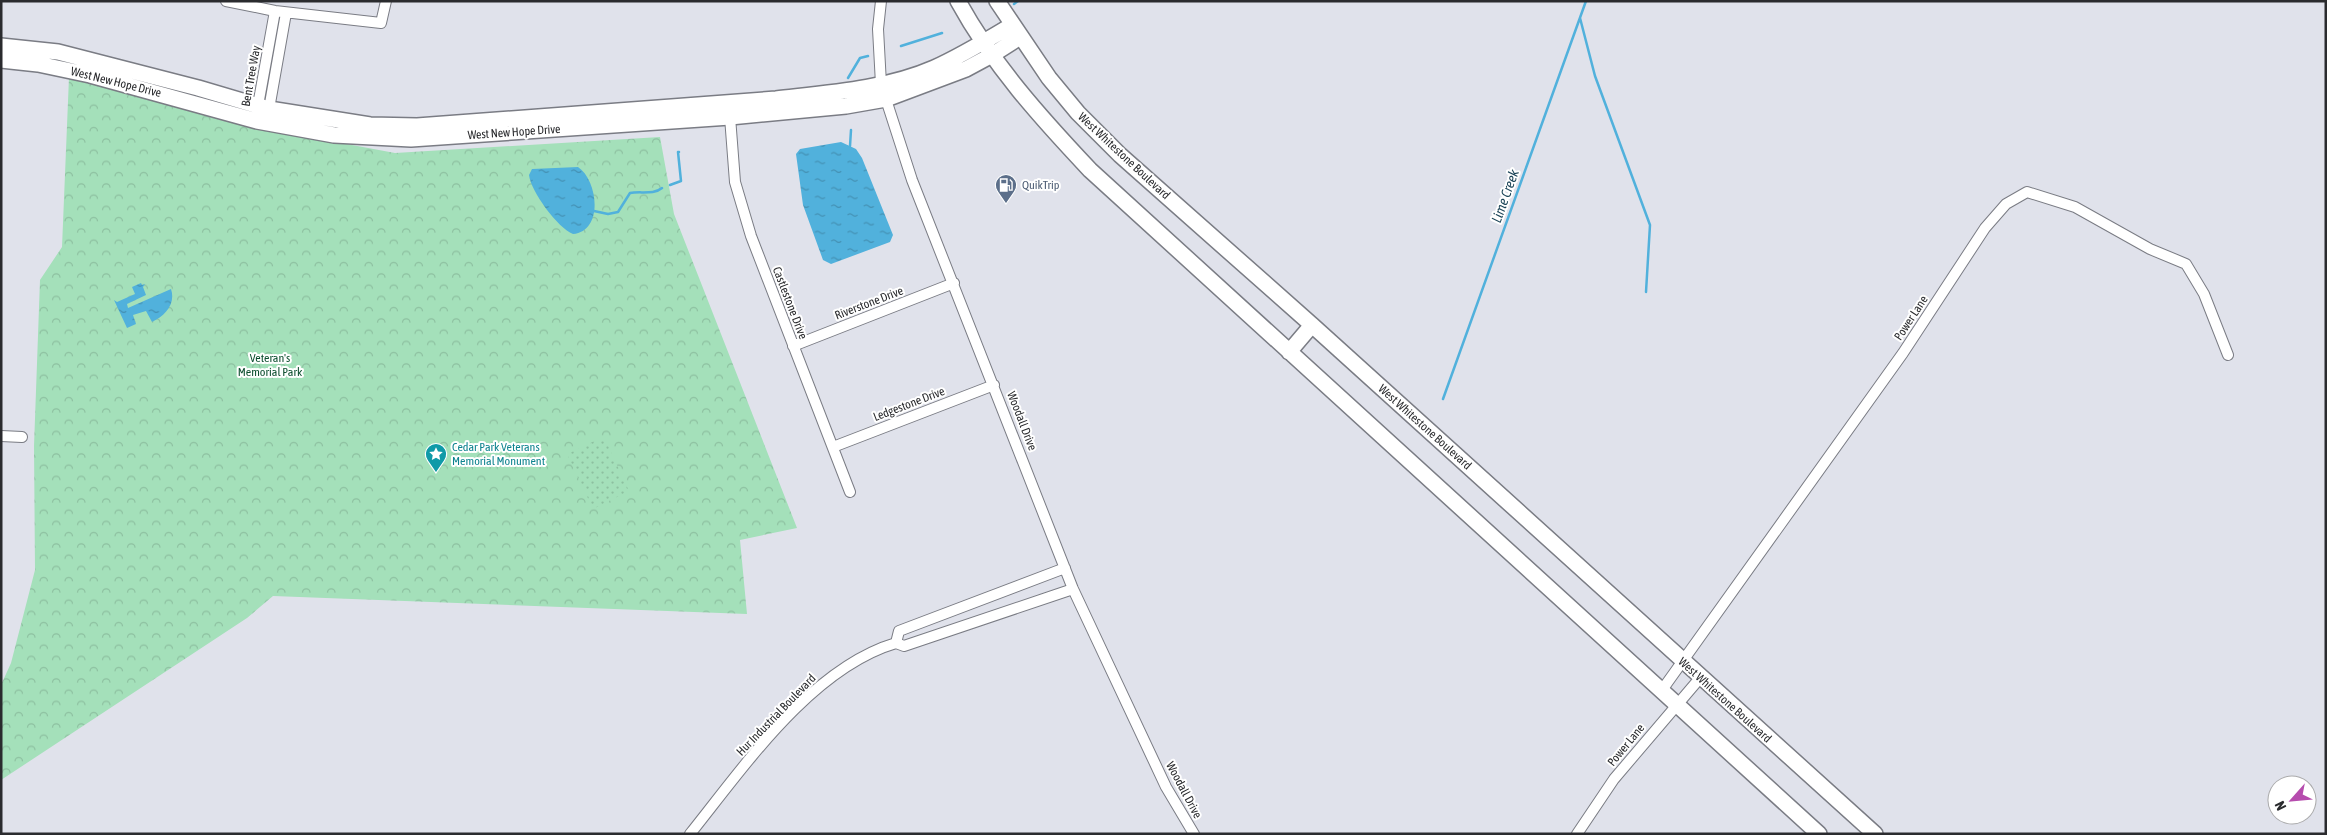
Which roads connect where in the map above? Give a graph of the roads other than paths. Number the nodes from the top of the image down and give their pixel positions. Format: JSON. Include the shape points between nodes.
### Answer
{"nodes":[{"id":1,"x":226,"y":1,"type":"edge"},
{"id":2,"x":386,"y":1,"type":"edge"},
{"id":3,"x":881,"y":1,"type":"edge"},
{"id":4,"x":958,"y":1,"type":"edge"},
{"id":5,"x":997,"y":1,"type":"edge"},
{"id":6,"x":276,"y":11,"type":"junction"},
{"id":7,"x":286,"y":13,"type":"junction"},
{"id":8,"x":1016,"y":31,"type":"junction"},
{"id":9,"x":983,"y":42,"type":"junction"},
{"id":10,"x":1,"y":46,"type":"edge"},
{"id":11,"x":992,"y":55,"type":"junction"},
{"id":12,"x":1,"y":60,"type":"edge"},
{"id":13,"x":881,"y":84,"type":"junction"},
{"id":14,"x":886,"y":99,"type":"junction"},
{"id":15,"x":263,"y":107,"type":"junction"},
{"id":16,"x":730,"y":117,"type":"junction"},
{"id":17,"x":257,"y":121,"type":"junction"},
{"id":18,"x":954,"y":283,"type":"junction"},
{"id":19,"x":1312,"y":325,"type":"junction"},
{"id":20,"x":793,"y":346,"type":"junction"},
{"id":21,"x":1289,"y":352,"type":"junction"},
{"id":22,"x":2228,"y":355,"type":"dead end"},
{"id":23,"x":994,"y":385,"type":"junction"},
{"id":24,"x":1,"y":436,"type":"edge"},
{"id":25,"x":22,"y":437,"type":"dead end"},
{"id":26,"x":833,"y":448,"type":"junction"},
{"id":27,"x":850,"y":492,"type":"dead end"},
{"id":28,"x":1065,"y":568,"type":"junction"},
{"id":29,"x":1073,"y":589,"type":"junction"},
{"id":30,"x":896,"y":642,"type":"junction"},
{"id":31,"x":1682,"y":662,"type":"junction"},
{"id":32,"x":1700,"y":678,"type":"junction"},
{"id":33,"x":1662,"y":690,"type":"junction"},
{"id":34,"x":1676,"y":704,"type":"junction"},
{"id":35,"x":690,"y":834,"type":"edge"},
{"id":36,"x":1194,"y":834,"type":"edge"},
{"id":37,"x":1577,"y":834,"type":"edge"},
{"id":38,"x":1819,"y":834,"type":"edge"},
{"id":39,"x":1875,"y":834,"type":"edge"}],
"edges":[{"from":1,"to":6,"type":"street"},
{"from":2,"to":7,"type":"street","via":[[381,23]]},
{"from":3,"to":13,"type":"street","name":"Woodall Drive","via":[[878,30]]},
{"from":4,"to":9,"type":"main road"},
{"from":5,"to":8,"type":"main road","name":"West Whitestone Boulevard"},
{"from":6,"to":7,"type":"street"},
{"from":6,"to":15,"type":"street","name":"Bent Tree Way"},
{"from":7,"to":15,"type":"street","name":"Bent Tree Way"},
{"from":8,"to":9,"type":"main road","name":"West New Hope Drive"},
{"from":8,"to":11,"type":"main road","name":"West New Hope Drive"},
{"from":8,"to":19,"type":"main road","name":"West Whitestone Boulevard","via":[[1078,113],[1120,155]]},
{"from":9,"to":11,"type":"main road"},
{"from":9,"to":13,"type":"main road","name":"West New Hope Drive","via":[[934,68]]},
{"from":10,"to":15,"type":"main road","name":"West New Hope Drive","via":[[58,52]]},
{"from":11,"to":14,"type":"main road","name":"West New Hope Drive","via":[[938,81]]},
{"from":11,"to":21,"type":"main road","via":[[1038,115],[1090,170]]},
{"from":12,"to":17,"type":"main road","name":"West New Hope Drive","via":[[90,75]]},
{"from":13,"to":14,"type":"street","name":"Woodall Drive"},
{"from":13,"to":15,"type":"main road","name":"West New Hope Drive","via":[[776,99],[417,126],[370,125]]},
{"from":14,"to":16,"type":"main road","name":"West New Hope Drive"},
{"from":14,"to":18,"type":"street","name":"Woodall Drive","via":[[912,180]]},
{"from":15,"to":17,"type":"street","name":"Bent Tree Way"},
{"from":16,"to":17,"type":"main road","name":"West New Hope Drive","via":[[411,139],[334,135]]},
{"from":16,"to":20,"type":"street","name":"Castlestone Drive","via":[[735,182],[751,236]]},
{"from":18,"to":20,"type":"street","name":"Riverstone Drive"},
{"from":18,"to":23,"type":"street","name":"Woodall Drive"},
{"from":19,"to":21,"type":"main road"},
{"from":19,"to":31,"type":"main road","name":"West Whitestone Boulevard"},
{"from":20,"to":26,"type":"street","name":"Castlestone Drive"},
{"from":21,"to":33,"type":"main road"},
{"from":22,"to":31,"type":"street","name":"Power Lane","via":[[2204,294],[2186,264],[2150,249],[2075,207],[2027,192],[2006,204],[1985,228],[1903,353]]},
{"from":23,"to":26,"type":"street","name":"Ledgestone Drive"},
{"from":23,"to":28,"type":"street","name":"Woodall Drive"},
{"from":24,"to":25,"type":"street"},
{"from":26,"to":27,"type":"street","name":"Castlestone Drive"},
{"from":28,"to":29,"type":"street","name":"Woodall Drive"},
{"from":28,"to":30,"type":"street","via":[[899,631]]},
{"from":29,"to":30,"type":"street","name":"Hur Industrial Boulevard","via":[[904,646]]},
{"from":29,"to":36,"type":"street","name":"Woodall Drive","via":[[1166,787]]},
{"from":30,"to":35,"type":"street","name":"Hur Industrial Boulevard","via":[[861,658],[828,680],[798,707],[752,756]]},
{"from":31,"to":32,"type":"main road","name":"West Whitestone Boulevard"},
{"from":31,"to":33,"type":"street","name":"Power Lane"},
{"from":32,"to":34,"type":"street","name":"Power Lane"},
{"from":32,"to":39,"type":"main road","name":"West Whitestone Boulevard"},
{"from":33,"to":34,"type":"main road"},
{"from":34,"to":37,"type":"street","name":"Power Lane","via":[[1614,779]]},
{"from":34,"to":38,"type":"main road"}]}
